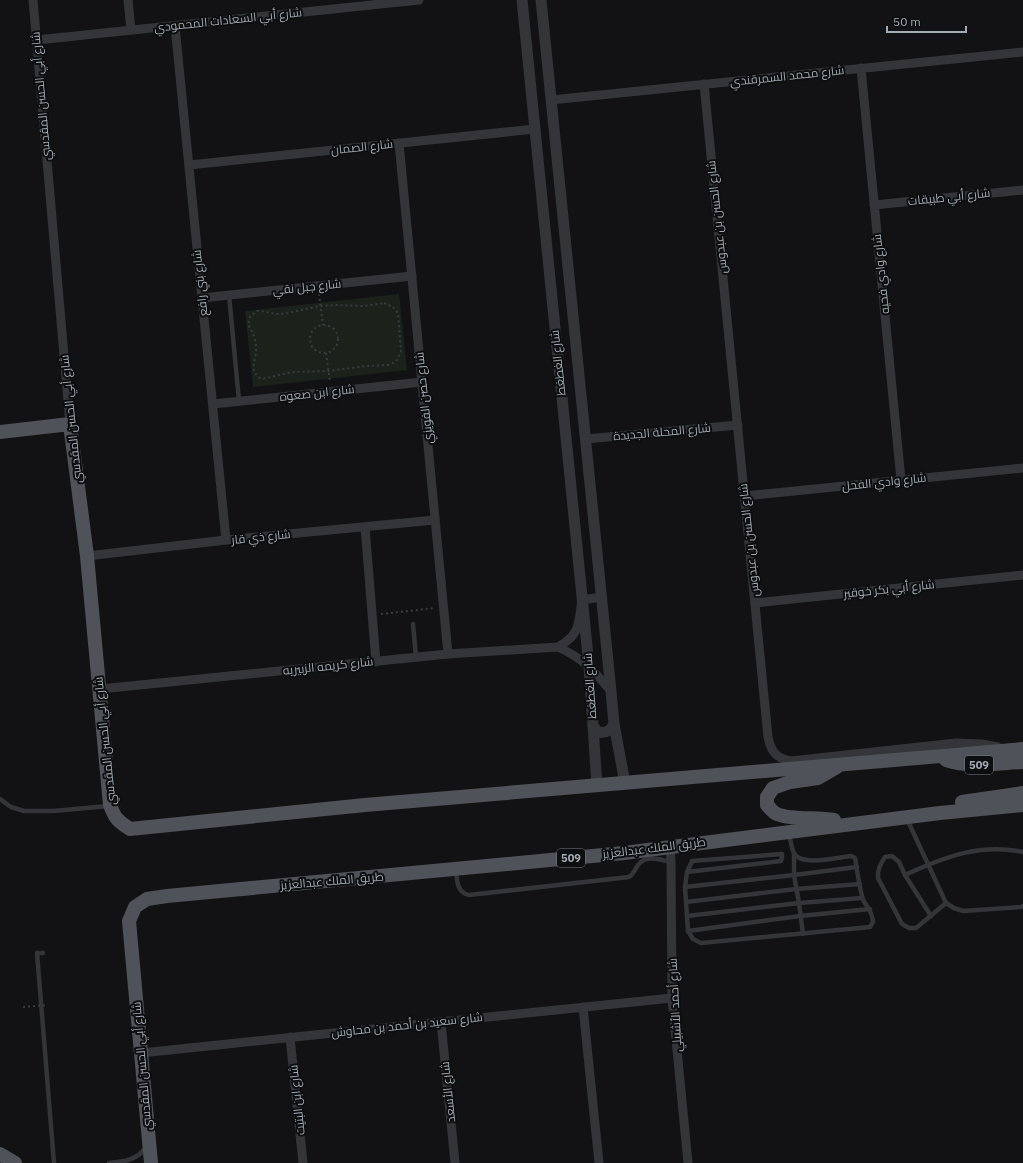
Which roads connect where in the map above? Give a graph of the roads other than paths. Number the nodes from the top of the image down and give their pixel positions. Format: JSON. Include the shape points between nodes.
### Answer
{"nodes":[{"id":1,"x":33,"y":0,"type":"edge"},
{"id":2,"x":128,"y":0,"type":"edge"},
{"id":3,"x":419,"y":0,"type":"edge"},
{"id":4,"x":522,"y":0,"type":"edge"},
{"id":5,"x":541,"y":0,"type":"edge"},
{"id":6,"x":398,"y":1,"type":"edge"},
{"id":7,"x":175,"y":26,"type":"junction"},
{"id":8,"x":131,"y":30,"type":"junction"},
{"id":9,"x":37,"y":40,"type":"junction"},
{"id":10,"x":1023,"y":52,"type":"edge"},
{"id":11,"x":548,"y":63,"type":"junction"},
{"id":12,"x":529,"y":66,"type":"junction"},
{"id":13,"x":861,"y":68,"type":"junction"},
{"id":14,"x":704,"y":84,"type":"junction"},
{"id":15,"x":551,"y":100,"type":"junction"},
{"id":16,"x":535,"y":129,"type":"junction"},
{"id":17,"x":399,"y":143,"type":"junction"},
{"id":18,"x":188,"y":165,"type":"junction"},
{"id":19,"x":1023,"y":190,"type":"edge"},
{"id":20,"x":874,"y":205,"type":"junction"},
{"id":21,"x":412,"y":276,"type":"junction"},
{"id":22,"x":228,"y":295,"type":"junction"},
{"id":23,"x":202,"y":298,"type":"junction"},
{"id":24,"x":422,"y":382,"type":"junction"},
{"id":25,"x":238,"y":401,"type":"junction"},
{"id":26,"x":213,"y":404,"type":"junction"},
{"id":27,"x":70,"y":424,"type":"junction"},
{"id":28,"x":738,"y":425,"type":"junction"},
{"id":29,"x":0,"y":432,"type":"edge"},
{"id":30,"x":586,"y":439,"type":"junction"},
{"id":31,"x":1023,"y":468,"type":"edge"},
{"id":32,"x":901,"y":480,"type":"junction"},
{"id":33,"x":744,"y":496,"type":"junction"},
{"id":34,"x":435,"y":520,"type":"junction"},
{"id":35,"x":365,"y":527,"type":"junction"},
{"id":36,"x":226,"y":540,"type":"junction"},
{"id":37,"x":87,"y":556,"type":"junction"},
{"id":38,"x":1023,"y":575,"type":"edge"},
{"id":39,"x":602,"y":597,"type":"junction"},
{"id":40,"x":582,"y":600,"type":"junction"},
{"id":41,"x":755,"y":603,"type":"junction"},
{"id":42,"x":413,"y":624,"type":"dead end"},
{"id":43,"x":558,"y":647,"type":"junction"},
{"id":44,"x":448,"y":654,"type":"junction"},
{"id":45,"x":416,"y":657,"type":"junction"},
{"id":46,"x":376,"y":662,"type":"junction"},
{"id":47,"x":588,"y":666,"type":"junction"},
{"id":48,"x":100,"y":689,"type":"junction"},
{"id":49,"x":611,"y":691,"type":"junction"},
{"id":50,"x":614,"y":724,"type":"junction"},
{"id":51,"x":593,"y":726,"type":"junction"},
{"id":52,"x":1018,"y":750,"type":"edge"},
{"id":53,"x":936,"y":756,"type":"junction"},
{"id":54,"x":1023,"y":762,"type":"edge"},
{"id":55,"x":841,"y":765,"type":"junction"},
{"id":56,"x":624,"y":783,"type":"junction"},
{"id":57,"x":597,"y":786,"type":"junction"},
{"id":58,"x":1023,"y":793,"type":"edge"},
{"id":59,"x":0,"y":799,"type":"edge"},
{"id":60,"x":1023,"y":805,"type":"edge"},
{"id":61,"x":110,"y":806,"type":"junction"},
{"id":62,"x":940,"y":812,"type":"junction"},
{"id":63,"x":906,"y":818,"type":"junction"},
{"id":64,"x":854,"y":824,"type":"junction"},
{"id":65,"x":788,"y":831,"type":"junction"},
{"id":66,"x":670,"y":846,"type":"junction"},
{"id":67,"x":1023,"y":852,"type":"edge"},
{"id":68,"x":794,"y":854,"type":"junction"},
{"id":69,"x":671,"y":862,"type":"junction"},
{"id":70,"x":928,"y":864,"type":"junction"},
{"id":71,"x":857,"y":867,"type":"junction"},
{"id":72,"x":455,"y":869,"type":"junction"},
{"id":73,"x":687,"y":872,"type":"junction"},
{"id":74,"x":794,"y":875,"type":"junction"},
{"id":75,"x":905,"y":875,"type":"junction"},
{"id":76,"x":860,"y":884,"type":"junction"},
{"id":77,"x":685,"y":887,"type":"junction"},
{"id":78,"x":796,"y":889,"type":"junction"},
{"id":79,"x":862,"y":898,"type":"junction"},
{"id":80,"x":686,"y":902,"type":"junction"},
{"id":81,"x":799,"y":903,"type":"junction"},
{"id":82,"x":946,"y":903,"type":"junction"},
{"id":83,"x":1023,"y":906,"type":"edge"},
{"id":84,"x":870,"y":909,"type":"junction"},
{"id":85,"x":686,"y":916,"type":"junction"},
{"id":86,"x":800,"y":916,"type":"junction"},
{"id":87,"x":931,"y":916,"type":"junction"},
{"id":88,"x":129,"y":921,"type":"joint"},
{"id":89,"x":688,"y":931,"type":"junction"},
{"id":90,"x":802,"y":934,"type":"junction"},
{"id":91,"x":43,"y":953,"type":"dead end"},
{"id":92,"x":672,"y":998,"type":"junction"},
{"id":93,"x":584,"y":1007,"type":"junction"},
{"id":94,"x":441,"y":1022,"type":"junction"},
{"id":95,"x":290,"y":1037,"type":"junction"},
{"id":96,"x":141,"y":1053,"type":"junction"},
{"id":97,"x":149,"y":1141,"type":"junction"},
{"id":98,"x":0,"y":1154,"type":"edge"},
{"id":99,"x":15,"y":1163,"type":"edge"},
{"id":100,"x":54,"y":1163,"type":"edge"},
{"id":101,"x":109,"y":1163,"type":"edge"},
{"id":102,"x":112,"y":1163,"type":"edge"},
{"id":103,"x":151,"y":1163,"type":"edge"},
{"id":104,"x":303,"y":1163,"type":"edge"},
{"id":105,"x":454,"y":1163,"type":"edge"},
{"id":106,"x":599,"y":1163,"type":"edge"},
{"id":107,"x":688,"y":1163,"type":"edge"}],
"edges":[{"from":1,"to":9,"type":"street","name":"شارع أبي الحسن المقدسي"},
{"from":2,"to":8,"type":"street"},
{"from":3,"to":6,"type":"street","name":"شارع أبي السعادات المحمودي"},
{"from":4,"to":12,"type":"street","name":"شارع الغطغط"},
{"from":5,"to":11,"type":"street","name":"شارع الغطغط"},
{"from":6,"to":7,"type":"street","name":"شارع أبي السعادات المحمودي"},
{"from":7,"to":8,"type":"street","name":"شارع أبي السعادات المحمودي"},
{"from":7,"to":18,"type":"street","name":"شارع بني رافع"},
{"from":8,"to":9,"type":"street","name":"شارع أبي السعادات المحمودي"},
{"from":9,"to":27,"type":"street","name":"شارع أبي الحسن المقدسي"},
{"from":10,"to":13,"type":"street","name":"شارع محمد السمرقندي"},
{"from":11,"to":12,"type":"street"},
{"from":11,"to":15,"type":"street","name":"شارع الغطغط"},
{"from":12,"to":16,"type":"street","name":"شارع الغطغط"},
{"from":13,"to":14,"type":"street","name":"شارع محمد السمرقندي"},
{"from":13,"to":20,"type":"street","name":"شارع وادي فحيه"},
{"from":14,"to":15,"type":"street","name":"شارع محمد السمرقندي"},
{"from":14,"to":28,"type":"street","name":"شارع الحسن بن عبدوس"},
{"from":15,"to":30,"type":"street","name":"شارع الغطغط"},
{"from":16,"to":17,"type":"street","name":"شارع الصمان"},
{"from":16,"to":40,"type":"street","name":"شارع الغطغط"},
{"from":17,"to":18,"type":"street","name":"شارع الصمان"},
{"from":17,"to":21,"type":"street","name":"شارع حصن الفويزي"},
{"from":18,"to":23,"type":"street","name":"شارع بني رافع"},
{"from":19,"to":20,"type":"street","name":"شارع أبي طبيقات"},
{"from":20,"to":32,"type":"street","name":"شارع وادي فحيه"},
{"from":21,"to":22,"type":"street","name":"شارع جبل نقي"},
{"from":21,"to":24,"type":"street","name":"شارع حصن الفويزي"},
{"from":22,"to":23,"type":"street","name":"شارع جبل نقي"},
{"from":22,"to":25,"type":"lane"},
{"from":23,"to":26,"type":"street","name":"شارع بني رافع"},
{"from":24,"to":25,"type":"street","name":"شارع ابن صعوه"},
{"from":24,"to":34,"type":"street","name":"شارع حصن الفويزي"},
{"from":25,"to":26,"type":"street","name":"شارع ابن صعوه"},
{"from":26,"to":36,"type":"street","name":"شارع بني رافع"},
{"from":27,"to":29,"type":"main road"},
{"from":27,"to":37,"type":"main road","name":"شارع أبي الحسن المقدسي"},
{"from":28,"to":30,"type":"street","name":"شارع المحلة الجديدة"},
{"from":28,"to":33,"type":"street","name":"شارع الحسن بن عبدوس"},
{"from":30,"to":39,"type":"street","name":"شارع الغطغط"},
{"from":31,"to":32,"type":"street","name":"شارع وادي الفحل"},
{"from":32,"to":33,"type":"street","name":"شارع وادي الفحل"},
{"from":33,"to":41,"type":"street","name":"شارع الحسن بن عبدوس"},
{"from":34,"to":35,"type":"street","name":"شارع ذي قار"},
{"from":34,"to":44,"type":"street","name":"شارع حصن الفويزي"},
{"from":35,"to":36,"type":"street","name":"شارع ذي قار"},
{"from":35,"to":46,"type":"street"},
{"from":36,"to":37,"type":"street","name":"شارع ذي قار"},
{"from":37,"to":48,"type":"main road","name":"شارع أبي الحسن المقدسي"},
{"from":38,"to":41,"type":"street","name":"شارع أبي بكر خوقير"},
{"from":39,"to":40,"type":"street"},
{"from":39,"to":49,"type":"street","name":"شارع الغطغط"},
{"from":40,"to":43,"type":"street","via":[[577,628],[572,637]]},
{"from":40,"to":47,"type":"street","name":"شارع الغطغط"},
{"from":41,"to":52,"type":"street","name":"شارع الحسن بن عبدوس","via":[[768,737],[773,752],[781,758],[792,761],[956,743]]},
{"from":42,"to":45,"type":"lane"},
{"from":43,"to":44,"type":"street","name":"شارع كريمه الزبيريه"},
{"from":43,"to":47,"type":"street"},
{"from":44,"to":45,"type":"street","name":"شارع كريمه الزبيريه"},
{"from":45,"to":46,"type":"street","name":"شارع كريمه الزبيريه"},
{"from":46,"to":48,"type":"street","name":"شارع كريمه الزبيريه"},
{"from":47,"to":49,"type":"street"},
{"from":47,"to":51,"type":"street","name":"شارع الغطغط"},
{"from":48,"to":61,"type":"main road","name":"شارع أبي الحسن المقدسي"},
{"from":49,"to":50,"type":"street","name":"شارع الغطغط"},
{"from":50,"to":51,"type":"street","name":"شارع الغطغط","via":[[606,732],[598,732]]},
{"from":50,"to":56,"type":"street","name":"شارع الغطغط"},
{"from":51,"to":57,"type":"street","name":"شارع الغطغط"},
{"from":52,"to":53,"type":"main road","number":"509"},
{"from":53,"to":54,"type":"main road","number":"509","via":[[957,764]]},
{"from":53,"to":55,"type":"main road","number":"509"},
{"from":55,"to":56,"type":"main road","number":"509"},
{"from":55,"to":64,"type":"main road","via":[[818,778],[790,782],[773,788],[767,796],[767,806],[775,814],[788,817],[825,818]]},
{"from":56,"to":57,"type":"main road","number":"509"},
{"from":57,"to":61,"type":"main road","name":"شارع أبي الحسن المقدسي","number":"509","via":[[365,805],[130,829],[120,823]]},
{"from":58,"to":62,"type":"main road","number":"509","via":[[964,802]]},
{"from":59,"to":61,"type":"lane","via":[[11,807],[24,811]]},
{"from":60,"to":62,"type":"main road","name":"طريق الملك عبدالعزيز","number":"509"},
{"from":62,"to":63,"type":"main road","name":"طريق الملك عبدالعزيز","number":"509"},
{"from":63,"to":64,"type":"main road","name":"طريق الملك عبدالعزيز","number":"509"},
{"from":63,"to":70,"type":"lane"},
{"from":64,"to":65,"type":"main road","name":"طريق الملك عبدالعزيز","number":"509"},
{"from":65,"to":66,"type":"main road","name":"طريق الملك عبدالعزيز","number":"509"},
{"from":65,"to":68,"type":"lane"},
{"from":66,"to":69,"type":"street","name":"شارع أحمد الأشبيلي"},
{"from":66,"to":72,"type":"main road","name":"طريق الملك عبدالعزيز","number":"509","via":[[624,853]]},
{"from":67,"to":70,"type":"lane","via":[[1000,849],[969,851]]},
{"from":68,"to":71,"type":"lane","via":[[808,861],[851,856],[855,858]]},
{"from":68,"to":74,"type":"lane"},
{"from":69,"to":72,"type":"lane","via":[[647,859],[637,866],[629,877],[469,895],[459,889]]},
{"from":69,"to":92,"type":"street","name":"شارع أحمد الأشبيلي"},
{"from":70,"to":75,"type":"lane"},
{"from":70,"to":82,"type":"lane"},
{"from":71,"to":74,"type":"lane"},
{"from":71,"to":76,"type":"lane"},
{"from":72,"to":88,"type":"main road","name":"طريق الملك عبدالعزيز","number":"509","via":[[147,899],[135,907]]},
{"from":73,"to":73,"type":"lane","via":[[692,861],[782,854],[781,861]]},
{"from":73,"to":77,"type":"lane"},
{"from":74,"to":77,"type":"lane"},
{"from":74,"to":78,"type":"lane"},
{"from":75,"to":87,"type":"lane"},
{"from":75,"to":87,"type":"lane","via":[[899,862],[892,856],[885,857],[877,872],[902,924],[916,928]]},
{"from":76,"to":78,"type":"lane"},
{"from":76,"to":79,"type":"lane"},
{"from":77,"to":80,"type":"lane"},
{"from":78,"to":80,"type":"lane"},
{"from":78,"to":81,"type":"lane"},
{"from":79,"to":81,"type":"lane"},
{"from":79,"to":84,"type":"lane"},
{"from":80,"to":85,"type":"lane"},
{"from":81,"to":85,"type":"lane"},
{"from":81,"to":86,"type":"lane"},
{"from":82,"to":83,"type":"lane","via":[[963,911]]},
{"from":82,"to":87,"type":"lane"},
{"from":84,"to":86,"type":"lane"},
{"from":84,"to":90,"type":"lane","via":[[873,917],[870,927]]},
{"from":85,"to":89,"type":"lane"},
{"from":86,"to":89,"type":"lane"},
{"from":86,"to":90,"type":"lane"},
{"from":88,"to":96,"type":"main road","name":"شارع أبي الحسن المقدسي"},
{"from":89,"to":90,"type":"lane","via":[[693,939],[701,943]]},
{"from":91,"to":100,"type":"lane","via":[[37,954]]},
{"from":92,"to":93,"type":"street","name":"شارع سعيد بن أحمد بن محاوش"},
{"from":92,"to":107,"type":"street","name":"شارع أحمد الأشبيلي"},
{"from":93,"to":94,"type":"street","name":"شارع سعيد بن أحمد بن محاوش"},
{"from":93,"to":106,"type":"street"},
{"from":94,"to":95,"type":"street","name":"شارع سعيد بن أحمد بن محاوش"},
{"from":94,"to":105,"type":"street","name":"شارع الأسعد"},
{"from":95,"to":96,"type":"street","name":"شارع سعيد بن أحمد بن محاوش"},
{"from":95,"to":104,"type":"street","name":"شارع ابن البتيت"},
{"from":96,"to":97,"type":"main road","name":"شارع أبي الحسن المقدسي"},
{"from":97,"to":102,"type":"lane","via":[[143,1152],[132,1160]]},
{"from":97,"to":103,"type":"main road","name":"شارع أبي الحسن المقدسي"},
{"from":98,"to":99,"type":"main road"},
{"from":101,"to":102,"type":"lane"}]}
